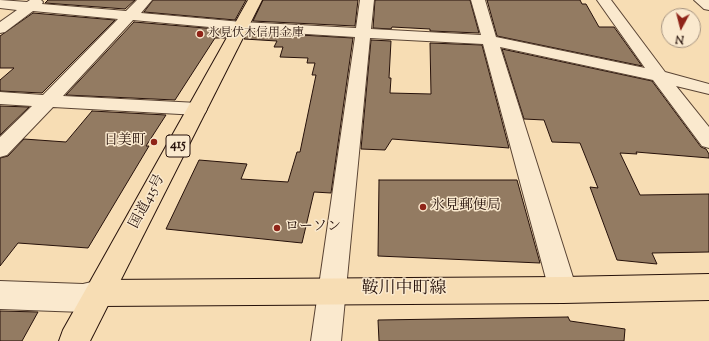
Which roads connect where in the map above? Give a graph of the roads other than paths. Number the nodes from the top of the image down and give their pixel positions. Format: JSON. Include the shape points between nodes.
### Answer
{"nodes":[{"id":1,"x":145,"y":0,"type":"edge"},
{"id":2,"x":255,"y":0,"type":"edge"},
{"id":3,"x":367,"y":0,"type":"edge"},
{"id":4,"x":478,"y":0,"type":"edge"},
{"id":5,"x":604,"y":0,"type":"edge"},
{"id":6,"x":701,"y":0,"type":"edge"},
{"id":7,"x":35,"y":3,"type":"edge"},
{"id":8,"x":0,"y":4,"type":"edge"},
{"id":9,"x":709,"y":6,"type":"edge"},
{"id":10,"x":129,"y":16,"type":"junction"},
{"id":11,"x":242,"y":26,"type":"junction"},
{"id":12,"x":0,"y":29,"type":"edge"},
{"id":13,"x":364,"y":33,"type":"junction"},
{"id":14,"x":490,"y":40,"type":"junction"},
{"id":15,"x":659,"y":76,"type":"junction"},
{"id":16,"x":709,"y":89,"type":"edge"},
{"id":17,"x":0,"y":98,"type":"edge"},
{"id":18,"x":47,"y":101,"type":"junction"},
{"id":19,"x":198,"y":109,"type":"junction"},
{"id":20,"x":709,"y":141,"type":"edge"},
{"id":21,"x":0,"y":150,"type":"edge"},
{"id":22,"x":709,"y":287,"type":"edge"},
{"id":23,"x":331,"y":290,"type":"junction"},
{"id":24,"x":563,"y":290,"type":"junction"},
{"id":25,"x":100,"y":293,"type":"junction"},
{"id":26,"x":0,"y":295,"type":"edge"},
{"id":27,"x":74,"y":341,"type":"edge"},
{"id":28,"x":326,"y":341,"type":"edge"}],
"edges":[{"from":1,"to":10,"type":"street"},
{"from":2,"to":11,"type":"main road","name":"国道415号","number":"415"},
{"from":3,"to":13,"type":"street"},
{"from":4,"to":14,"type":"street"},
{"from":5,"to":15,"type":"street"},
{"from":6,"to":9,"type":"street"},
{"from":7,"to":8,"type":"street"},
{"from":7,"to":10,"type":"street"},
{"from":7,"to":12,"type":"street"},
{"from":10,"to":11,"type":"street"},
{"from":10,"to":18,"type":"street"},
{"from":11,"to":13,"type":"street"},
{"from":11,"to":19,"type":"main road","name":"国道415号","number":"415"},
{"from":13,"to":14,"type":"street"},
{"from":13,"to":23,"type":"street"},
{"from":14,"to":15,"type":"street"},
{"from":14,"to":24,"type":"street"},
{"from":15,"to":16,"type":"street"},
{"from":15,"to":20,"type":"street"},
{"from":17,"to":18,"type":"street"},
{"from":18,"to":19,"type":"street"},
{"from":18,"to":21,"type":"street"},
{"from":19,"to":25,"type":"main road","name":"国道415号","number":"415"},
{"from":22,"to":24,"type":"main road","name":"鞍川中町線"},
{"from":23,"to":24,"type":"main road","name":"鞍川中町線"},
{"from":23,"to":25,"type":"main road","name":"鞍川中町線"},
{"from":23,"to":28,"type":"street"},
{"from":25,"to":26,"type":"street","via":[[83,298]]},
{"from":25,"to":27,"type":"main road","name":"国道415号","number":"415"}]}
